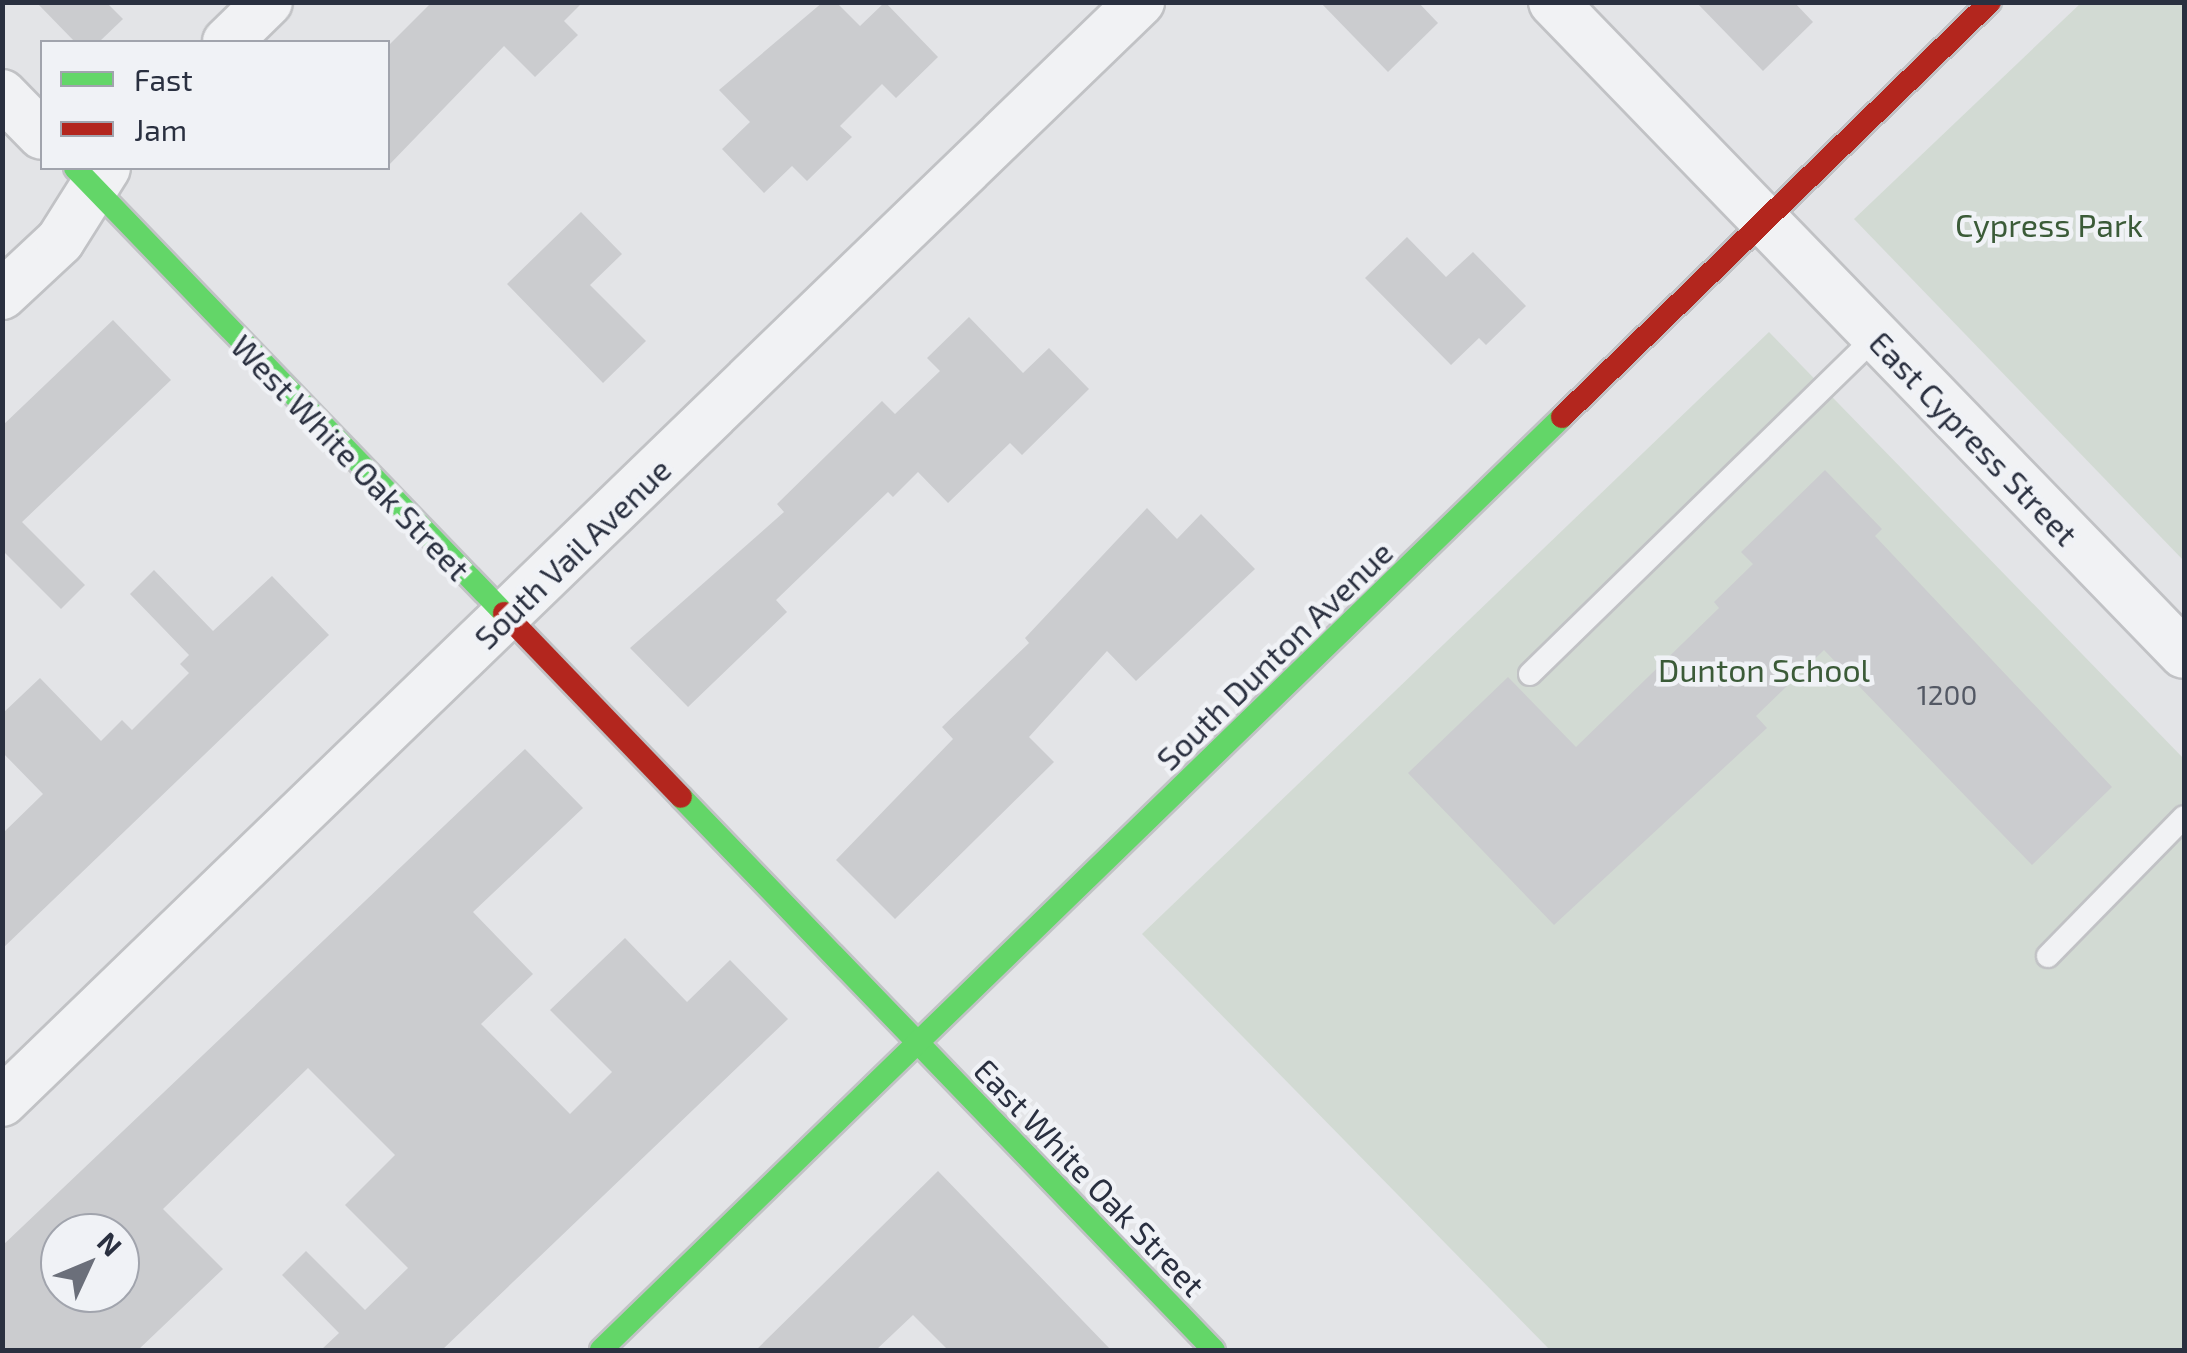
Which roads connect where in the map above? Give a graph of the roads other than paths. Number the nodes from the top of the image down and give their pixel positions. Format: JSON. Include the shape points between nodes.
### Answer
{"nodes":[{"id":1,"x":268,"y":2,"type":"edge"},
{"id":2,"x":1140,"y":2,"type":"edge"},
{"id":3,"x":1553,"y":2,"type":"edge"},
{"id":4,"x":1990,"y":2,"type":"edge"},
{"id":5,"x":229,"y":40,"type":"edge"},
{"id":6,"x":2,"y":94,"type":"edge"},
{"id":7,"x":40,"y":132,"type":"edge"},
{"id":8,"x":91,"y":173,"type":"edge"},
{"id":9,"x":1765,"y":220,"type":"junction"},
{"id":10,"x":2,"y":296,"type":"edge"},
{"id":11,"x":1876,"y":336,"type":"junction"},
{"id":12,"x":505,"y":618,"type":"junction"},
{"id":13,"x":2184,"y":654,"type":"edge"},
{"id":14,"x":1530,"y":674,"type":"dead end"},
{"id":15,"x":2184,"y":816,"type":"edge"},
{"id":16,"x":2048,"y":956,"type":"dead end"},
{"id":17,"x":919,"y":1048,"type":"junction"},
{"id":18,"x":2,"y":1102,"type":"edge"},
{"id":19,"x":601,"y":1350,"type":"edge"},
{"id":20,"x":1214,"y":1350,"type":"edge"}],
"edges":[{"from":1,"to":5,"type":"street"},
{"from":2,"to":12,"type":"street","name":"South Vail Avenue"},
{"from":3,"to":9,"type":"street","name":"East Cypress Street"},
{"from":4,"to":9,"type":"street","name":"South Dunton Avenue"},
{"from":6,"to":7,"type":"street"},
{"from":8,"to":10,"type":"street","via":[[60,241]]},
{"from":8,"to":12,"type":"street","name":"West White Oak Street"},
{"from":9,"to":11,"type":"street","name":"East Cypress Street"},
{"from":9,"to":17,"type":"street","name":"South Dunton Avenue"},
{"from":11,"to":13,"type":"street","name":"East Cypress Street"},
{"from":11,"to":14,"type":"lane"},
{"from":12,"to":17,"type":"street","name":"West White Oak Street"},
{"from":12,"to":18,"type":"street","name":"South Vail Avenue"},
{"from":15,"to":16,"type":"lane"},
{"from":17,"to":19,"type":"street","name":"South Dunton Avenue"},
{"from":17,"to":20,"type":"street","name":"East White Oak Street"}]}
